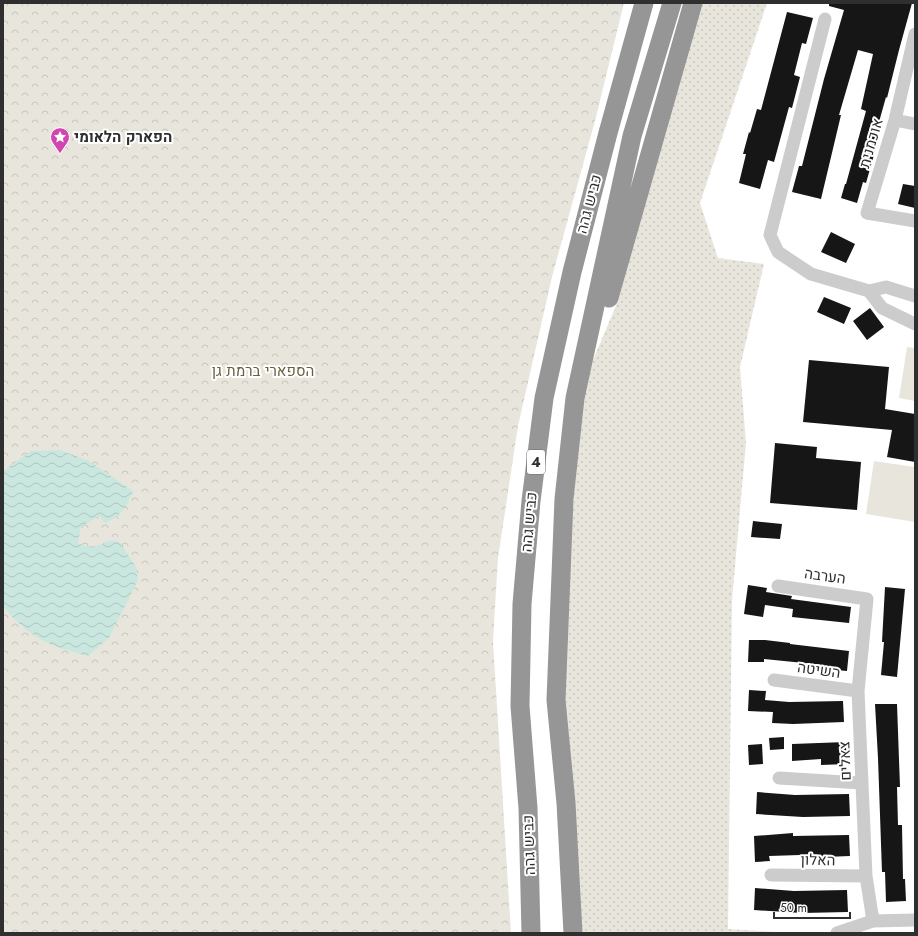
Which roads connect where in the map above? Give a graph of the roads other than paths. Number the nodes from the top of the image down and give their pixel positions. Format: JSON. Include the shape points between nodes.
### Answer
{"nodes":[{"id":1,"x":644,"y":3,"type":"edge"},
{"id":2,"x":672,"y":3,"type":"edge"},
{"id":3,"x":693,"y":3,"type":"edge"},
{"id":4,"x":825,"y":19,"type":"dead end"},
{"id":5,"x":915,"y":34,"type":"edge"},
{"id":6,"x":895,"y":120,"type":"junction"},
{"id":7,"x":915,"y":124,"type":"edge"},
{"id":8,"x":915,"y":221,"type":"edge"},
{"id":9,"x":869,"y":292,"type":"junction"},
{"id":10,"x":915,"y":296,"type":"edge"},
{"id":11,"x":915,"y":324,"type":"edge"},
{"id":12,"x":584,"y":356,"type":"junction"},
{"id":13,"x":778,"y":586,"type":"dead end"},
{"id":14,"x":867,"y":599,"type":"joint"},
{"id":15,"x":774,"y":680,"type":"dead end"},
{"id":16,"x":858,"y":691,"type":"junction"},
{"id":17,"x":780,"y":778,"type":"dead end"},
{"id":18,"x":862,"y":783,"type":"junction"},
{"id":19,"x":771,"y":875,"type":"dead end"},
{"id":20,"x":866,"y":876,"type":"junction"},
{"id":21,"x":915,"y":920,"type":"edge"},
{"id":22,"x":873,"y":921,"type":"junction"},
{"id":23,"x":852,"y":930,"type":"edge"},
{"id":24,"x":531,"y":933,"type":"edge"},
{"id":25,"x":573,"y":933,"type":"edge"},
{"id":26,"x":837,"y":933,"type":"edge"}],
"edges":[{"from":1,"to":24,"type":"highway","name":"כביש גהה","number":"4","via":[[570,279],[544,398],[531,501],[522,604],[520,706],[528,808]]},
{"from":2,"to":12,"type":"highway","name":"כביש גהה","number":"4","via":[[632,136]]},
{"from":3,"to":12,"type":"highway","via":[[609,299]]},
{"from":4,"to":9,"type":"street","via":[[770,234],[778,252],[811,274]]},
{"from":5,"to":6,"type":"street","name":"אוכמנית"},
{"from":6,"to":7,"type":"street"},
{"from":6,"to":8,"type":"street","name":"אוכמנית","via":[[867,213]]},
{"from":9,"to":10,"type":"street","via":[[886,287]]},
{"from":9,"to":11,"type":"street","via":[[882,308]]},
{"from":12,"to":25,"type":"highway","name":"כביש גהה","number":"4","via":[[575,398],[564,499],[556,700],[566,803]]},
{"from":13,"to":14,"type":"street","name":"הערבה"},
{"from":14,"to":16,"type":"street","name":"צאלים"},
{"from":15,"to":16,"type":"street","name":"השיטה"},
{"from":16,"to":18,"type":"street","name":"צאלים"},
{"from":17,"to":18,"type":"street"},
{"from":18,"to":20,"type":"street","name":"צאלים"},
{"from":19,"to":20,"type":"street","name":"האלון"},
{"from":20,"to":22,"type":"street","name":"צאלים"},
{"from":21,"to":22,"type":"street"},
{"from":22,"to":23,"type":"street"},
{"from":23,"to":26,"type":"street"}]}
